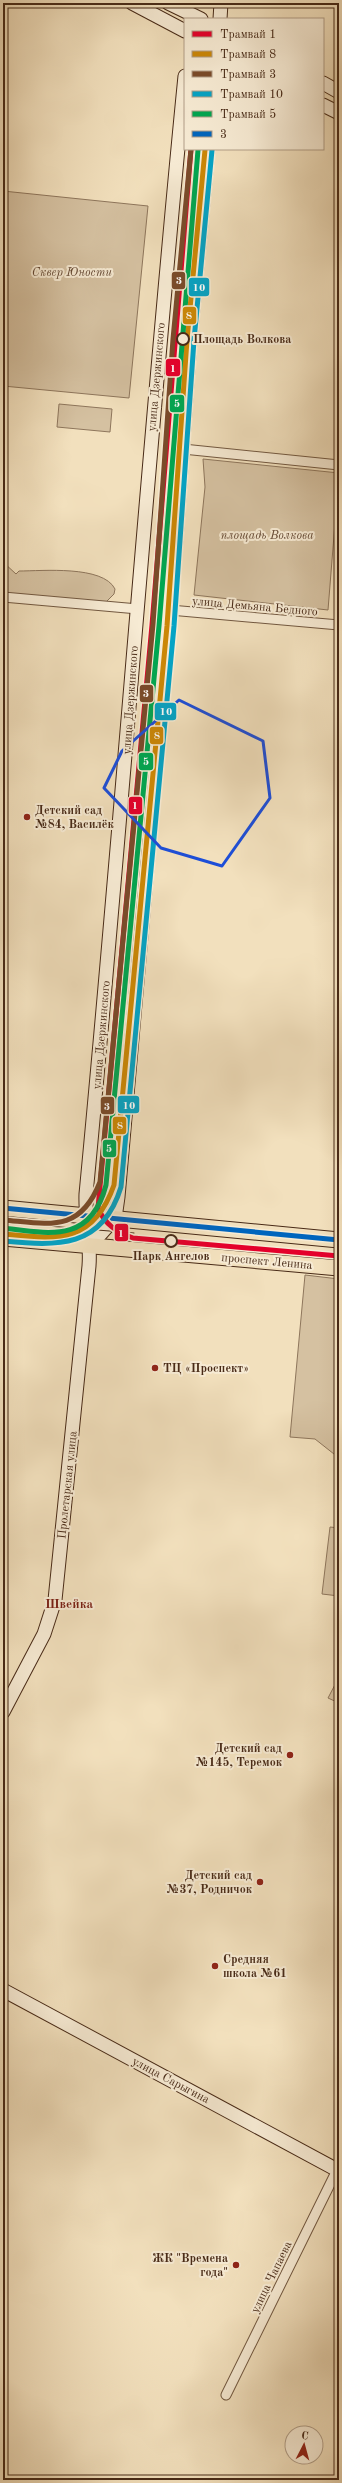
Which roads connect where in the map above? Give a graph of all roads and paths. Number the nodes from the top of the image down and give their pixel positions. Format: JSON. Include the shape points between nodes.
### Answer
{"nodes":[{"id":1,"x":132,"y":3,"type":"edge"},
{"id":2,"x":168,"y":3,"type":"edge"},
{"id":3,"x":221,"y":3,"type":"edge"},
{"id":4,"x":194,"y":14,"type":"edge"},
{"id":5,"x":220,"y":18,"type":"edge"},
{"id":6,"x":184,"y":30,"type":"edge"},
{"id":7,"x":324,"y":84,"type":"edge"},
{"id":8,"x":184,"y":86,"type":"edge"},
{"id":9,"x":339,"y":92,"type":"edge"},
{"id":10,"x":324,"y":106,"type":"edge"},
{"id":11,"x":339,"y":114,"type":"edge"},
{"id":12,"x":208,"y":150,"type":"edge"},
{"id":13,"x":183,"y":449,"type":"junction"},
{"id":14,"x":339,"y":465,"type":"edge"},
{"id":15,"x":3,"y":597,"type":"edge"},
{"id":16,"x":138,"y":609,"type":"junction"},
{"id":17,"x":170,"y":610,"type":"junction"},
{"id":18,"x":339,"y":625,"type":"edge"},
{"id":19,"x":3,"y":1208,"type":"edge"},
{"id":20,"x":85,"y":1216,"type":"junction"},
{"id":21,"x":115,"y":1218,"type":"junction"},
{"id":22,"x":3,"y":1238,"type":"edge"},
{"id":23,"x":339,"y":1240,"type":"edge"},
{"id":24,"x":90,"y":1246,"type":"junction"},
{"id":25,"x":339,"y":1268,"type":"edge"},
{"id":26,"x":3,"y":1712,"type":"edge"},
{"id":27,"x":3,"y":1990,"type":"edge"},
{"id":28,"x":338,"y":2170,"type":"edge"},
{"id":29,"x":226,"y":2395,"type":"dead end"}],
"edges":[{"from":1,"to":6,"type":"street"},
{"from":2,"to":4,"type":"street"},
{"from":3,"to":5,"type":"street"},
{"from":7,"to":9,"type":"street"},
{"from":8,"to":16,"type":"street","name":"улица Дзержинского","via":[[158,347]]},
{"from":10,"to":11,"type":"street"},
{"from":12,"to":13,"type":"street","via":[[190,340]]},
{"from":13,"to":14,"type":"street"},
{"from":13,"to":17,"type":"street"},
{"from":15,"to":16,"type":"street"},
{"from":16,"to":20,"type":"street","name":"улица Дзержинского"},
{"from":17,"to":18,"type":"street","name":"улица Демьяна Бедного"},
{"from":17,"to":21,"type":"street"},
{"from":19,"to":20,"type":"main road"},
{"from":20,"to":21,"type":"main road"},
{"from":20,"to":24,"type":"street","name":"улица Дзержинского"},
{"from":21,"to":23,"type":"main road"},
{"from":21,"to":24,"type":"street"},
{"from":22,"to":24,"type":"main road","name":"проспект Ленина"},
{"from":24,"to":25,"type":"main road","name":"проспект Ленина"},
{"from":24,"to":26,"type":"street","name":"Пролетарская улица","via":[[55,1600],[44,1634]]},
{"from":27,"to":28,"type":"street","name":"улица Сарыгина"},
{"from":28,"to":29,"type":"street","name":"улица Чапаева"}]}
